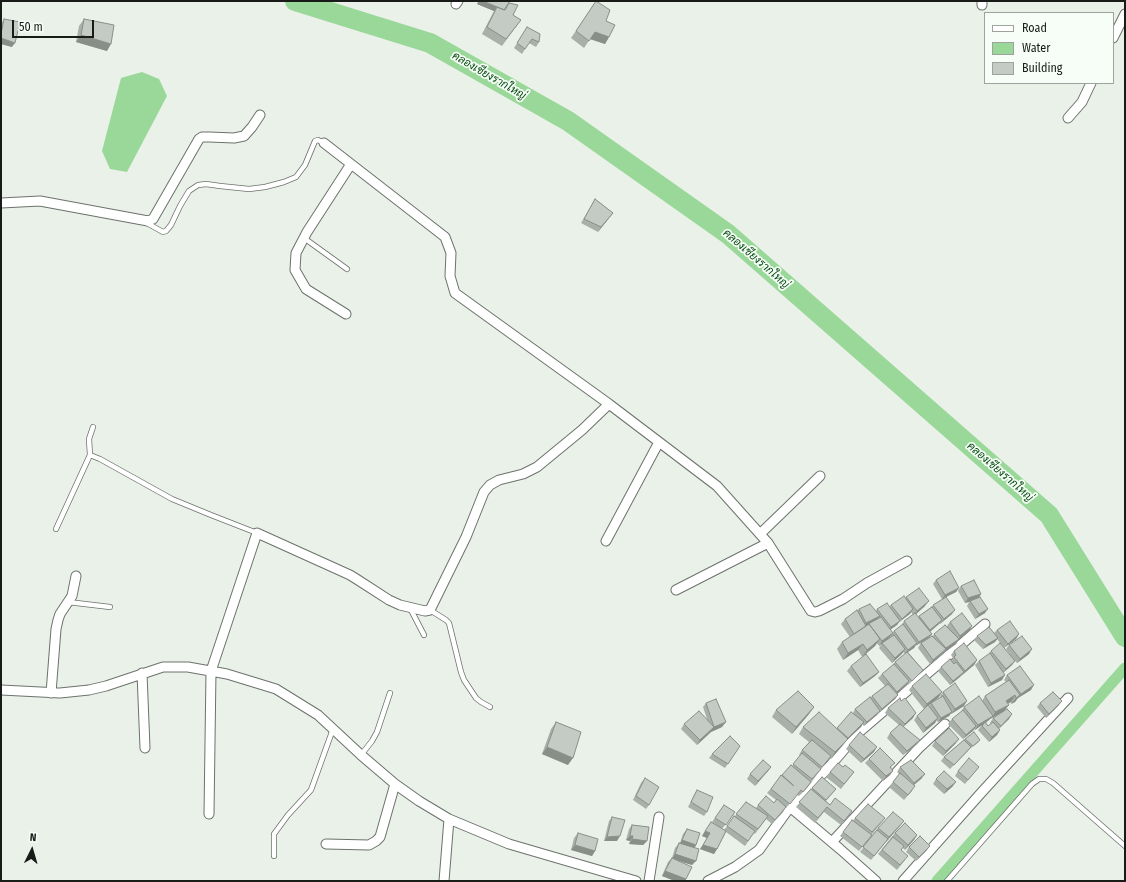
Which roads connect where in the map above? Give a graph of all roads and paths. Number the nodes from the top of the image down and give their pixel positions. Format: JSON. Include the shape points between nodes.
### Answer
{"nodes":[{"id":1,"x":1125,"y":14,"type":"edge"},
{"id":2,"x":1114,"y":36,"type":"edge"},
{"id":3,"x":1091,"y":84,"type":"edge"},
{"id":4,"x":260,"y":115,"type":"dead end"},
{"id":5,"x":1068,"y":118,"type":"dead end"},
{"id":6,"x":324,"y":144,"type":"joint"},
{"id":7,"x":351,"y":164,"type":"junction"},
{"id":8,"x":1,"y":203,"type":"edge"},
{"id":9,"x":144,"y":221,"type":"junction"},
{"id":10,"x":304,"y":238,"type":"junction"},
{"id":11,"x":347,"y":269,"type":"dead end"},
{"id":12,"x":346,"y":314,"type":"dead end"},
{"id":13,"x":610,"y":404,"type":"junction"},
{"id":14,"x":93,"y":427,"type":"dead end"},
{"id":15,"x":659,"y":442,"type":"junction"},
{"id":16,"x":91,"y":455,"type":"junction"},
{"id":17,"x":820,"y":476,"type":"dead end"},
{"id":18,"x":56,"y":529,"type":"dead end"},
{"id":19,"x":257,"y":533,"type":"junction"},
{"id":20,"x":760,"y":534,"type":"junction"},
{"id":21,"x":606,"y":541,"type":"dead end"},
{"id":22,"x":768,"y":543,"type":"junction"},
{"id":23,"x":907,"y":561,"type":"dead end"},
{"id":24,"x":76,"y":576,"type":"dead end"},
{"id":25,"x":676,"y":590,"type":"dead end"},
{"id":26,"x":68,"y":602,"type":"junction"},
{"id":27,"x":110,"y":607,"type":"dead end"},
{"id":28,"x":410,"y":608,"type":"junction"},
{"id":29,"x":430,"y":610,"type":"junction"},
{"id":30,"x":985,"y":624,"type":"dead end"},
{"id":31,"x":424,"y":635,"type":"dead end"},
{"id":32,"x":211,"y":671,"type":"junction"},
{"id":33,"x":142,"y":673,"type":"junction"},
{"id":34,"x":1,"y":690,"type":"edge"},
{"id":35,"x":51,"y":693,"type":"junction"},
{"id":36,"x":390,"y":693,"type":"dead end"},
{"id":37,"x":1068,"y":698,"type":"dead end"},
{"id":38,"x":490,"y":707,"type":"dead end"},
{"id":39,"x":944,"y":724,"type":"dead end"},
{"id":40,"x":333,"y":729,"type":"junction"},
{"id":41,"x":145,"y":748,"type":"dead end"},
{"id":42,"x":361,"y":755,"type":"junction"},
{"id":43,"x":395,"y":784,"type":"junction"},
{"id":44,"x":790,"y":807,"type":"junction"},
{"id":45,"x":209,"y":814,"type":"dead end"},
{"id":46,"x":659,"y":817,"type":"dead end"},
{"id":47,"x":449,"y":819,"type":"junction"},
{"id":48,"x":832,"y":842,"type":"junction"},
{"id":49,"x":326,"y":844,"type":"dead end"},
{"id":50,"x":1125,"y":846,"type":"edge"},
{"id":51,"x":274,"y":856,"type":"dead end"},
{"id":52,"x":444,"y":881,"type":"edge"},
{"id":53,"x":636,"y":881,"type":"edge"},
{"id":54,"x":649,"y":881,"type":"edge"},
{"id":55,"x":708,"y":881,"type":"edge"},
{"id":56,"x":876,"y":881,"type":"edge"},
{"id":57,"x":903,"y":881,"type":"edge"},
{"id":58,"x":947,"y":881,"type":"edge"}],
"edges":[{"from":1,"to":2,"type":"street"},
{"from":3,"to":5,"type":"street","via":[[1082,102]]},
{"from":4,"to":9,"type":"street","via":[[244,136],[199,139],[153,219]]},
{"from":6,"to":7,"type":"street"},
{"from":6,"to":9,"type":"lane","via":[[315,141],[305,165],[296,177],[265,187],[249,189],[198,185],[189,191],[166,231],[163,232]]},
{"from":7,"to":10,"type":"street"},
{"from":7,"to":13,"type":"street","via":[[445,237],[451,253],[450,276],[455,293]]},
{"from":8,"to":9,"type":"street","via":[[40,201]]},
{"from":10,"to":11,"type":"lane"},
{"from":10,"to":12,"type":"street","via":[[296,253],[295,270],[306,288]]},
{"from":13,"to":15,"type":"street"},
{"from":13,"to":29,"type":"street","via":[[537,467],[490,485],[484,492],[466,537]]},
{"from":14,"to":16,"type":"lane","via":[[89,439]]},
{"from":15,"to":20,"type":"street","via":[[717,486]]},
{"from":15,"to":21,"type":"street"},
{"from":16,"to":18,"type":"lane"},
{"from":16,"to":19,"type":"lane","via":[[172,499]]},
{"from":17,"to":20,"type":"street"},
{"from":19,"to":28,"type":"street","via":[[350,575],[389,600]]},
{"from":19,"to":32,"type":"street"},
{"from":20,"to":22,"type":"street"},
{"from":22,"to":23,"type":"street","via":[[811,611],[815,612],[843,600],[867,583]]},
{"from":22,"to":25,"type":"street"},
{"from":24,"to":26,"type":"street","via":[[72,596]]},
{"from":26,"to":27,"type":"lane"},
{"from":26,"to":35,"type":"street","via":[[60,614],[56,629]]},
{"from":28,"to":29,"type":"street"},
{"from":28,"to":31,"type":"lane"},
{"from":29,"to":38,"type":"lane","via":[[449,623],[464,680],[476,698]]},
{"from":30,"to":44,"type":"street","via":[[858,733]]},
{"from":32,"to":33,"type":"street","via":[[188,667],[163,667]]},
{"from":32,"to":40,"type":"street","via":[[276,689],[318,715]]},
{"from":32,"to":45,"type":"street"},
{"from":33,"to":35,"type":"street","via":[[95,689]]},
{"from":33,"to":41,"type":"street"},
{"from":34,"to":35,"type":"street"},
{"from":36,"to":42,"type":"lane","via":[[377,732]]},
{"from":37,"to":57,"type":"street"},
{"from":39,"to":48,"type":"street"},
{"from":40,"to":42,"type":"street"},
{"from":40,"to":51,"type":"lane","via":[[311,790],[274,834]]},
{"from":42,"to":43,"type":"street"},
{"from":43,"to":47,"type":"street"},
{"from":43,"to":49,"type":"street","via":[[380,836],[376,841],[369,845]]},
{"from":44,"to":48,"type":"street"},
{"from":44,"to":55,"type":"street","via":[[759,850],[735,867]]},
{"from":46,"to":54,"type":"street"},
{"from":47,"to":52,"type":"street"},
{"from":47,"to":53,"type":"street","via":[[513,846]]},
{"from":48,"to":56,"type":"street"},
{"from":50,"to":58,"type":"lane","via":[[1054,783],[1039,779]]}]}
